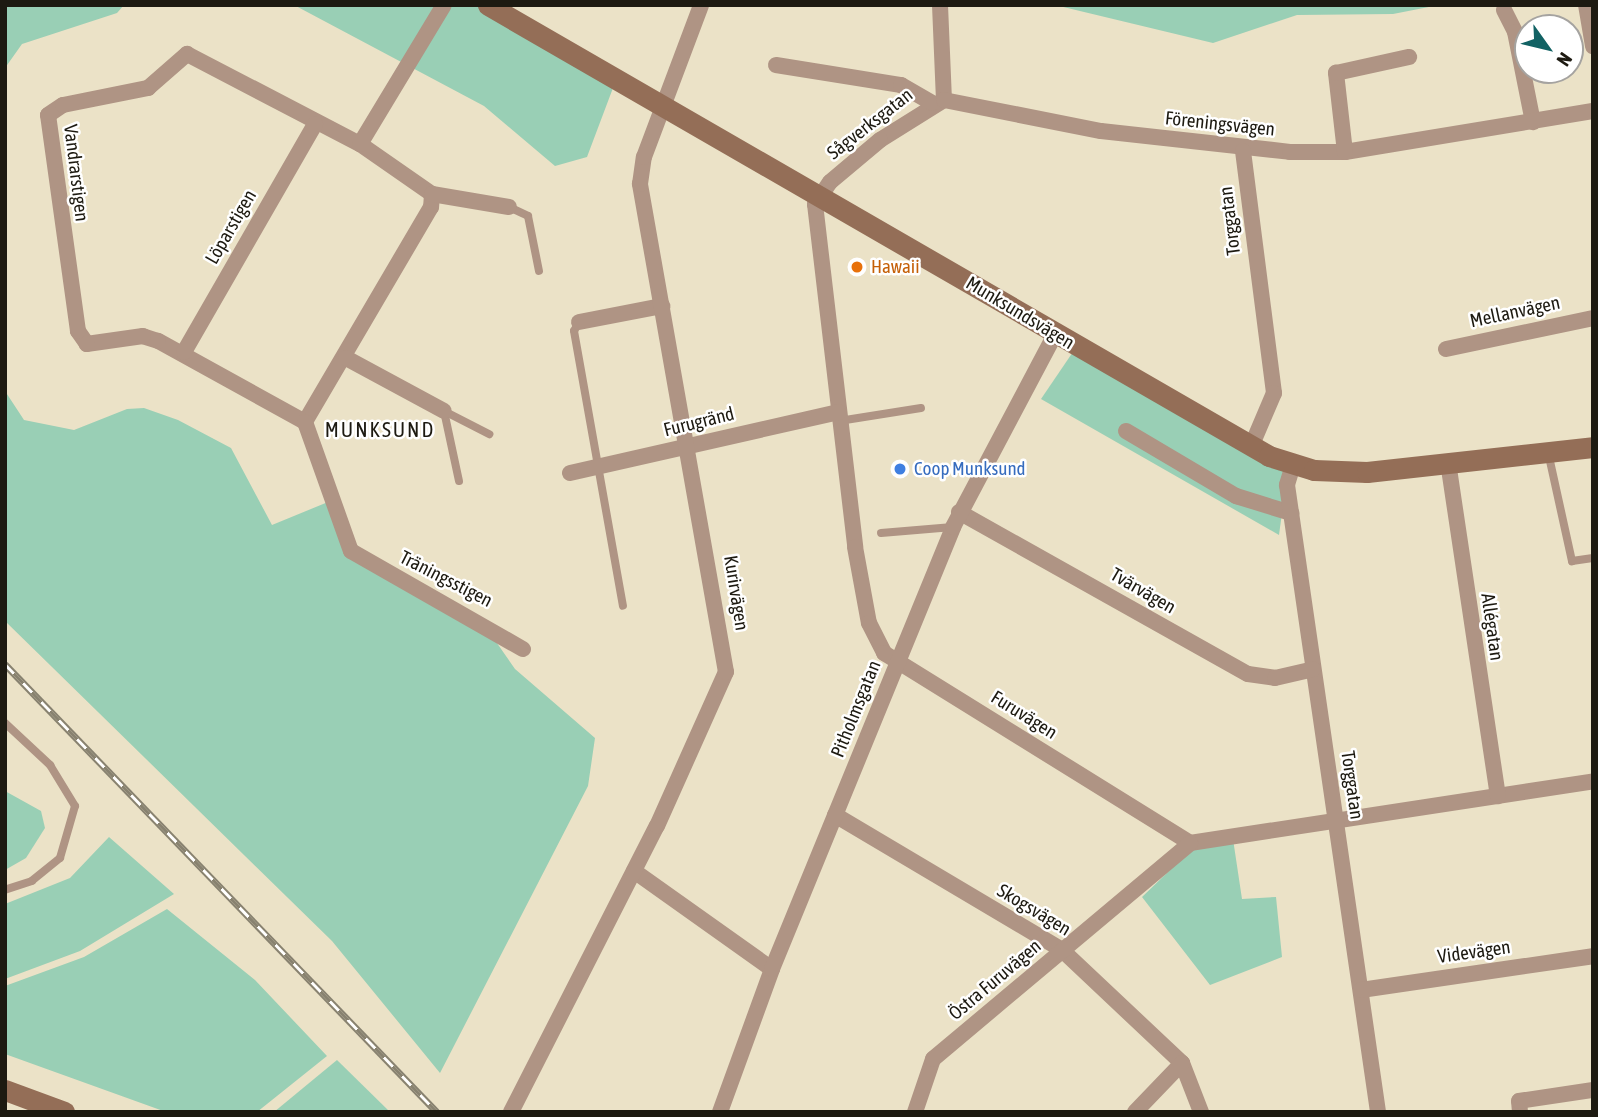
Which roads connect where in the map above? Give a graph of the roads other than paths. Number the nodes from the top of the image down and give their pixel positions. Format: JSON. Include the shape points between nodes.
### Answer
{"nodes":[{"id":1,"x":444,"y":5,"type":"edge"},
{"id":2,"x":488,"y":5,"type":"edge"},
{"id":3,"x":701,"y":5,"type":"edge"},
{"id":4,"x":940,"y":5,"type":"edge"},
{"id":5,"x":1586,"y":5,"type":"edge"},
{"id":6,"x":1504,"y":10,"type":"dead end"},
{"id":7,"x":1593,"y":47,"type":"edge"},
{"id":8,"x":1409,"y":57,"type":"dead end"},
{"id":9,"x":776,"y":65,"type":"dead end"},
{"id":10,"x":938,"y":102,"type":"junction"},
{"id":11,"x":665,"y":109,"type":"junction"},
{"id":12,"x":1593,"y":111,"type":"edge"},
{"id":13,"x":1533,"y":122,"type":"junction"},
{"id":14,"x":315,"y":124,"type":"junction"},
{"id":15,"x":359,"y":144,"type":"junction"},
{"id":16,"x":1243,"y":151,"type":"junction"},
{"id":17,"x":1345,"y":152,"type":"junction"},
{"id":18,"x":432,"y":194,"type":"junction"},
{"id":19,"x":819,"y":197,"type":"junction"},
{"id":20,"x":509,"y":207,"type":"joint"},
{"id":21,"x":539,"y":271,"type":"dead end"},
{"id":22,"x":662,"y":306,"type":"junction"},
{"id":23,"x":1593,"y":318,"type":"edge"},
{"id":24,"x":579,"y":322,"type":"joint"},
{"id":25,"x":1055,"y":334,"type":"junction"},
{"id":26,"x":1446,"y":349,"type":"dead end"},
{"id":27,"x":184,"y":352,"type":"junction"},
{"id":28,"x":346,"y":359,"type":"junction"},
{"id":29,"x":921,"y":408,"type":"dead end"},
{"id":30,"x":443,"y":411,"type":"junction"},
{"id":31,"x":839,"y":416,"type":"junction"},
{"id":32,"x":305,"y":422,"type":"junction"},
{"id":33,"x":1126,"y":431,"type":"dead end"},
{"id":34,"x":489,"y":434,"type":"dead end"},
{"id":35,"x":688,"y":446,"type":"junction"},
{"id":36,"x":1251,"y":447,"type":"junction"},
{"id":37,"x":1593,"y":447,"type":"edge"},
{"id":38,"x":1547,"y":449,"type":"junction"},
{"id":39,"x":1448,"y":462,"type":"junction"},
{"id":40,"x":1293,"y":465,"type":"junction"},
{"id":41,"x":599,"y":469,"type":"junction"},
{"id":42,"x":569,"y":473,"type":"dead end"},
{"id":43,"x":459,"y":481,"type":"dead end"},
{"id":44,"x":1291,"y":513,"type":"junction"},
{"id":45,"x":956,"y":519,"type":"junction"},
{"id":46,"x":881,"y":533,"type":"dead end"},
{"id":47,"x":1593,"y":558,"type":"edge"},
{"id":48,"x":624,"y":606,"type":"dead end"},
{"id":49,"x":523,"y":649,"type":"dead end"},
{"id":50,"x":898,"y":662,"type":"junction"},
{"id":51,"x":1313,"y":670,"type":"junction"},
{"id":52,"x":5,"y":723,"type":"edge"},
{"id":53,"x":1593,"y":781,"type":"edge"},
{"id":54,"x":1498,"y":796,"type":"junction"},
{"id":55,"x":835,"y":815,"type":"junction"},
{"id":56,"x":1335,"y":818,"type":"junction"},
{"id":57,"x":1190,"y":843,"type":"junction"},
{"id":58,"x":634,"y":871,"type":"junction"},
{"id":59,"x":5,"y":890,"type":"edge"},
{"id":60,"x":1062,"y":950,"type":"junction"},
{"id":61,"x":1593,"y":956,"type":"edge"},
{"id":62,"x":772,"y":969,"type":"junction"},
{"id":63,"x":1361,"y":990,"type":"junction"},
{"id":64,"x":1182,"y":1063,"type":"junction"},
{"id":65,"x":5,"y":1090,"type":"edge"},
{"id":66,"x":1593,"y":1090,"type":"edge"},
{"id":67,"x":64,"y":1112,"type":"edge"},
{"id":68,"x":512,"y":1112,"type":"edge"},
{"id":69,"x":720,"y":1112,"type":"edge"},
{"id":70,"x":915,"y":1112,"type":"edge"},
{"id":71,"x":1135,"y":1112,"type":"edge"},
{"id":72,"x":1201,"y":1112,"type":"edge"},
{"id":73,"x":1378,"y":1112,"type":"edge"},
{"id":74,"x":1520,"y":1112,"type":"edge"}],
"edges":[{"from":1,"to":15,"type":"street"},
{"from":2,"to":11,"type":"street","name":"Munksundsvägen"},
{"from":3,"to":11,"type":"street","name":"Kurirvägen"},
{"from":4,"to":10,"type":"street","name":"Sågverksgatan"},
{"from":5,"to":7,"type":"street"},
{"from":6,"to":13,"type":"street","via":[[1515,32]]},
{"from":8,"to":17,"type":"street","via":[[1336,73]]},
{"from":9,"to":10,"type":"street","via":[[901,85]]},
{"from":10,"to":16,"type":"street","name":"Föreningsvägen"},
{"from":10,"to":19,"type":"street","name":"Sågverksgatan","via":[[857,158]]},
{"from":11,"to":19,"type":"street","name":"Munksundsvägen"},
{"from":11,"to":22,"type":"street","name":"Kurirvägen","via":[[640,170]]},
{"from":12,"to":13,"type":"street","name":"Föreningsvägen"},
{"from":13,"to":17,"type":"street","name":"Föreningsvägen"},
{"from":14,"to":15,"type":"street","name":"Vandrarstigen"},
{"from":14,"to":27,"type":"street","name":"Löparstigen"},
{"from":14,"to":27,"type":"street","name":"Vandrarstigen","via":[[200,55],[187,54],[148,88],[63,106],[48,115],[80,339],[100,344],[143,337]]},
{"from":15,"to":18,"type":"street","name":"Vandrarstigen"},
{"from":16,"to":17,"type":"street","name":"Föreningsvägen"},
{"from":16,"to":36,"type":"street","name":"Torggatan","via":[[1274,393]]},
{"from":18,"to":20,"type":"street","name":"Vandrarstigen"},
{"from":18,"to":28,"type":"street","via":[[431,207]]},
{"from":19,"to":25,"type":"street","name":"Munksundsvägen"},
{"from":19,"to":31,"type":"street","name":"Furuvägen"},
{"from":20,"to":21,"type":"lane","via":[[528,216]]},
{"from":22,"to":24,"type":"street"},
{"from":22,"to":35,"type":"street","name":"Kurirvägen"},
{"from":23,"to":26,"type":"street","name":"Mellanvägen"},
{"from":24,"to":41,"type":"lane","via":[[573,331]]},
{"from":25,"to":36,"type":"street","name":"Munksundsvägen"},
{"from":25,"to":45,"type":"street","name":"Pitholmsgatan"},
{"from":27,"to":32,"type":"street","name":"Vandrarstigen"},
{"from":28,"to":30,"type":"street"},
{"from":28,"to":32,"type":"street"},
{"from":29,"to":31,"type":"lane"},
{"from":30,"to":34,"type":"lane"},
{"from":30,"to":43,"type":"lane"},
{"from":31,"to":35,"type":"street","name":"Furugränd"},
{"from":31,"to":50,"type":"street","name":"Furuvägen","via":[[869,623],[884,653]]},
{"from":32,"to":49,"type":"street","name":"Träningsstigen","via":[[349,549]]},
{"from":33,"to":44,"type":"street","via":[[1236,496]]},
{"from":35,"to":41,"type":"street","name":"Furugränd"},
{"from":35,"to":58,"type":"street","name":"Kurirvägen","via":[[726,672]]},
{"from":36,"to":40,"type":"street","name":"Munksundsvägen"},
{"from":37,"to":38,"type":"street","name":"Munksundsvägen"},
{"from":38,"to":39,"type":"street","name":"Munksundsvägen"},
{"from":38,"to":47,"type":"lane","via":[[1572,561]]},
{"from":39,"to":40,"type":"street","name":"Munksundsvägen","via":[[1367,472]]},
{"from":39,"to":54,"type":"street","name":"Allégatan"},
{"from":40,"to":44,"type":"street","name":"Torggatan"},
{"from":41,"to":42,"type":"street","name":"Furugränd"},
{"from":41,"to":48,"type":"lane"},
{"from":44,"to":51,"type":"street","name":"Torggatan"},
{"from":45,"to":46,"type":"lane"},
{"from":45,"to":50,"type":"street","name":"Pitholmsgatan"},
{"from":45,"to":51,"type":"street","name":"Tvärvägen","via":[[1248,674],[1275,678]]},
{"from":50,"to":55,"type":"street","name":"Pitholmsgatan"},
{"from":50,"to":57,"type":"street","name":"Furuvägen"},
{"from":51,"to":56,"type":"street","name":"Torggatan"},
{"from":52,"to":59,"type":"lane","via":[[50,765],[75,806],[60,859],[32,881]]},
{"from":53,"to":54,"type":"street"},
{"from":54,"to":56,"type":"street"},
{"from":55,"to":60,"type":"street","name":"Skogsvägen"},
{"from":55,"to":62,"type":"street","name":"Pitholmsgatan"},
{"from":56,"to":57,"type":"street"},
{"from":56,"to":63,"type":"street","name":"Torggatan"},
{"from":57,"to":60,"type":"street","name":"Östra Furuvägen"},
{"from":58,"to":62,"type":"street"},
{"from":58,"to":68,"type":"street","name":"Kurirvägen"},
{"from":60,"to":64,"type":"street","name":"Skogsvägen"},
{"from":60,"to":70,"type":"street","name":"Östra Furuvägen","via":[[933,1059]]},
{"from":61,"to":63,"type":"street","name":"Videvägen"},
{"from":62,"to":69,"type":"street","name":"Pitholmsgatan"},
{"from":63,"to":73,"type":"street","name":"Torggatan"},
{"from":64,"to":71,"type":"street"},
{"from":64,"to":72,"type":"street","name":"Skogsvägen"},
{"from":65,"to":67,"type":"street"},
{"from":66,"to":74,"type":"street","via":[[1518,1101]]}]}
